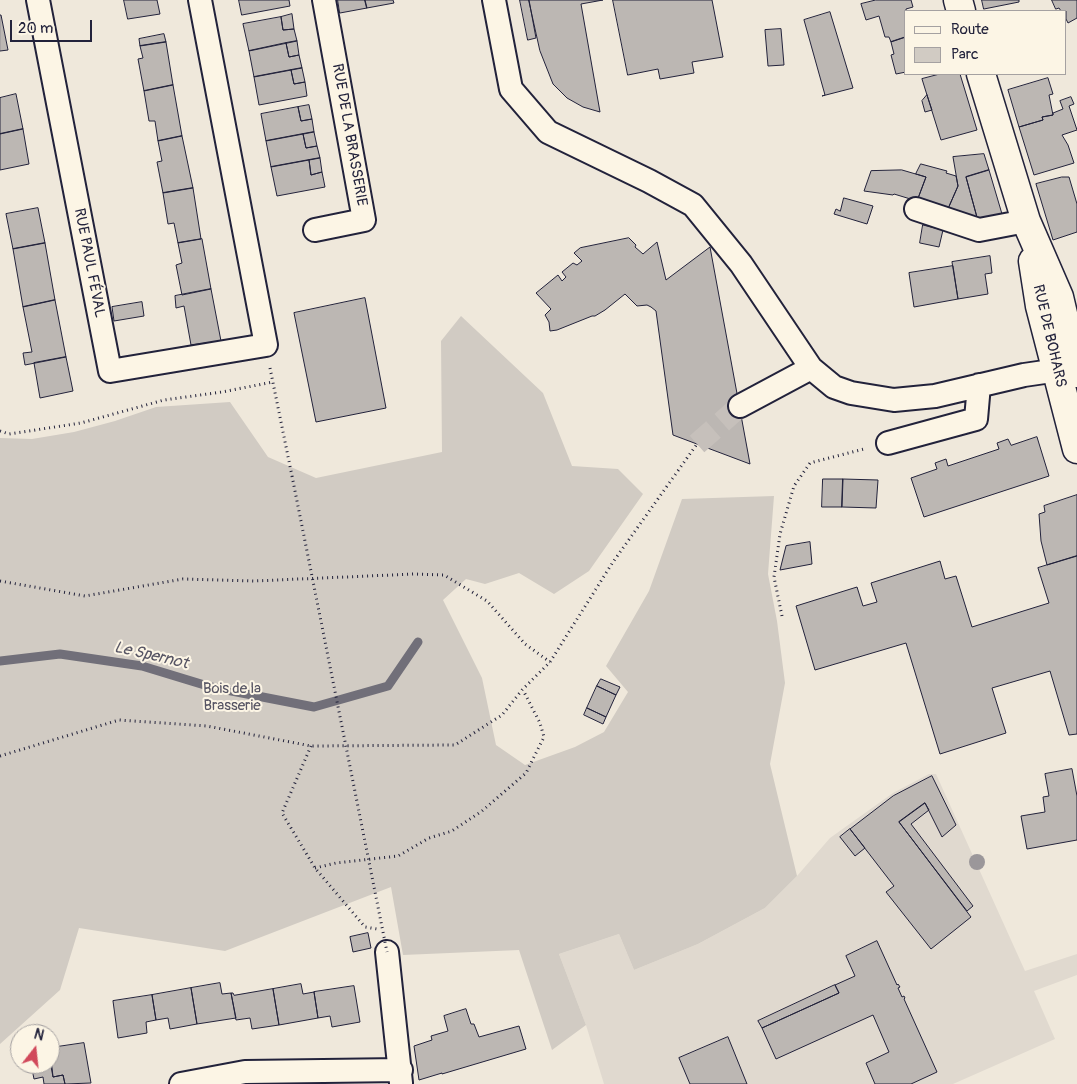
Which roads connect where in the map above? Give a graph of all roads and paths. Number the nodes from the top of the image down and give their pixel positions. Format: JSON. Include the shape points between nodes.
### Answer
{"nodes":[{"id":1,"x":38,"y":0,"type":"edge"},
{"id":2,"x":200,"y":0,"type":"edge"},
{"id":3,"x":324,"y":0,"type":"edge"},
{"id":4,"x":494,"y":0,"type":"edge"},
{"id":5,"x":981,"y":75,"type":"edge"},
{"id":6,"x":916,"y":209,"type":"dead end"},
{"id":7,"x":1026,"y":221,"type":"junction"},
{"id":8,"x":315,"y":230,"type":"dead end"},
{"id":9,"x":266,"y":345,"type":"junction"},
{"id":10,"x":811,"y":368,"type":"junction"},
{"id":11,"x":1070,"y":370,"type":"edge"},
{"id":12,"x":273,"y":382,"type":"junction"},
{"id":13,"x":979,"y":385,"type":"junction"},
{"id":14,"x":740,"y":406,"type":"tunnel mouth"},
{"id":15,"x":0,"y":431,"type":"edge"},
{"id":16,"x":888,"y":443,"type":"joint"},
{"id":17,"x":697,"y":444,"type":"tunnel mouth"},
{"id":18,"x":1077,"y":449,"type":"edge"},
{"id":19,"x":0,"y":581,"type":"edge"},
{"id":20,"x":782,"y":616,"type":"dead end"},
{"id":21,"x":550,"y":662,"type":"junction"},
{"id":22,"x":522,"y":690,"type":"junction"},
{"id":23,"x":311,"y":746,"type":"junction"},
{"id":24,"x":0,"y":756,"type":"edge"},
{"id":25,"x":315,"y":868,"type":"junction"},
{"id":26,"x":391,"y":944,"type":"junction"},
{"id":27,"x":401,"y":1077,"type":"edge"},
{"id":28,"x":181,"y":1084,"type":"edge"}],
"edges":[{"from":1,"to":9,"type":"street","name":"RUE PAUL FÉVAL","via":[[110,371]]},
{"from":2,"to":9,"type":"street"},
{"from":3,"to":8,"type":"street","name":"RUE DE LA BRASSERIE","via":[[364,220]]},
{"from":4,"to":10,"type":"street","via":[[511,89],[548,132],[693,205],[741,264]]},
{"from":5,"to":7,"type":"main road","name":"RUE DE BOHARS"},
{"from":6,"to":7,"type":"street","via":[[979,230]]},
{"from":7,"to":11,"type":"main road","name":"RUE DE BOHARS","via":[[1059,297]]},
{"from":9,"to":12,"type":"path"},
{"from":10,"to":13,"type":"street","via":[[834,387],[894,400],[935,396]]},
{"from":10,"to":14,"type":"street"},
{"from":11,"to":13,"type":"street"},
{"from":11,"to":18,"type":"main road","name":"RUE DE BOHARS"},
{"from":12,"to":15,"type":"path","via":[[164,400],[81,423],[9,434]]},
{"from":12,"to":26,"type":"path","bridge":true},
{"from":13,"to":16,"type":"street","via":[[976,419]]},
{"from":16,"to":20,"type":"path","via":[[810,463],[794,486],[780,534],[774,577]]},
{"from":17,"to":21,"type":"path","via":[[613,562]]},
{"from":19,"to":21,"type":"path","via":[[85,596],[184,580],[444,575],[487,601],[525,644]]},
{"from":21,"to":22,"type":"path"},
{"from":22,"to":23,"type":"path","via":[[502,715],[455,745]]},
{"from":22,"to":25,"type":"path","via":[[544,737],[526,773],[452,831],[429,838],[398,856]]},
{"from":23,"to":24,"type":"path","via":[[207,726],[119,720]]},
{"from":23,"to":25,"type":"path","via":[[282,813]]},
{"from":25,"to":26,"type":"path","via":[[365,927]]},
{"from":26,"to":27,"type":"street"},
{"from":27,"to":28,"type":"street","via":[[245,1072]]}]}
